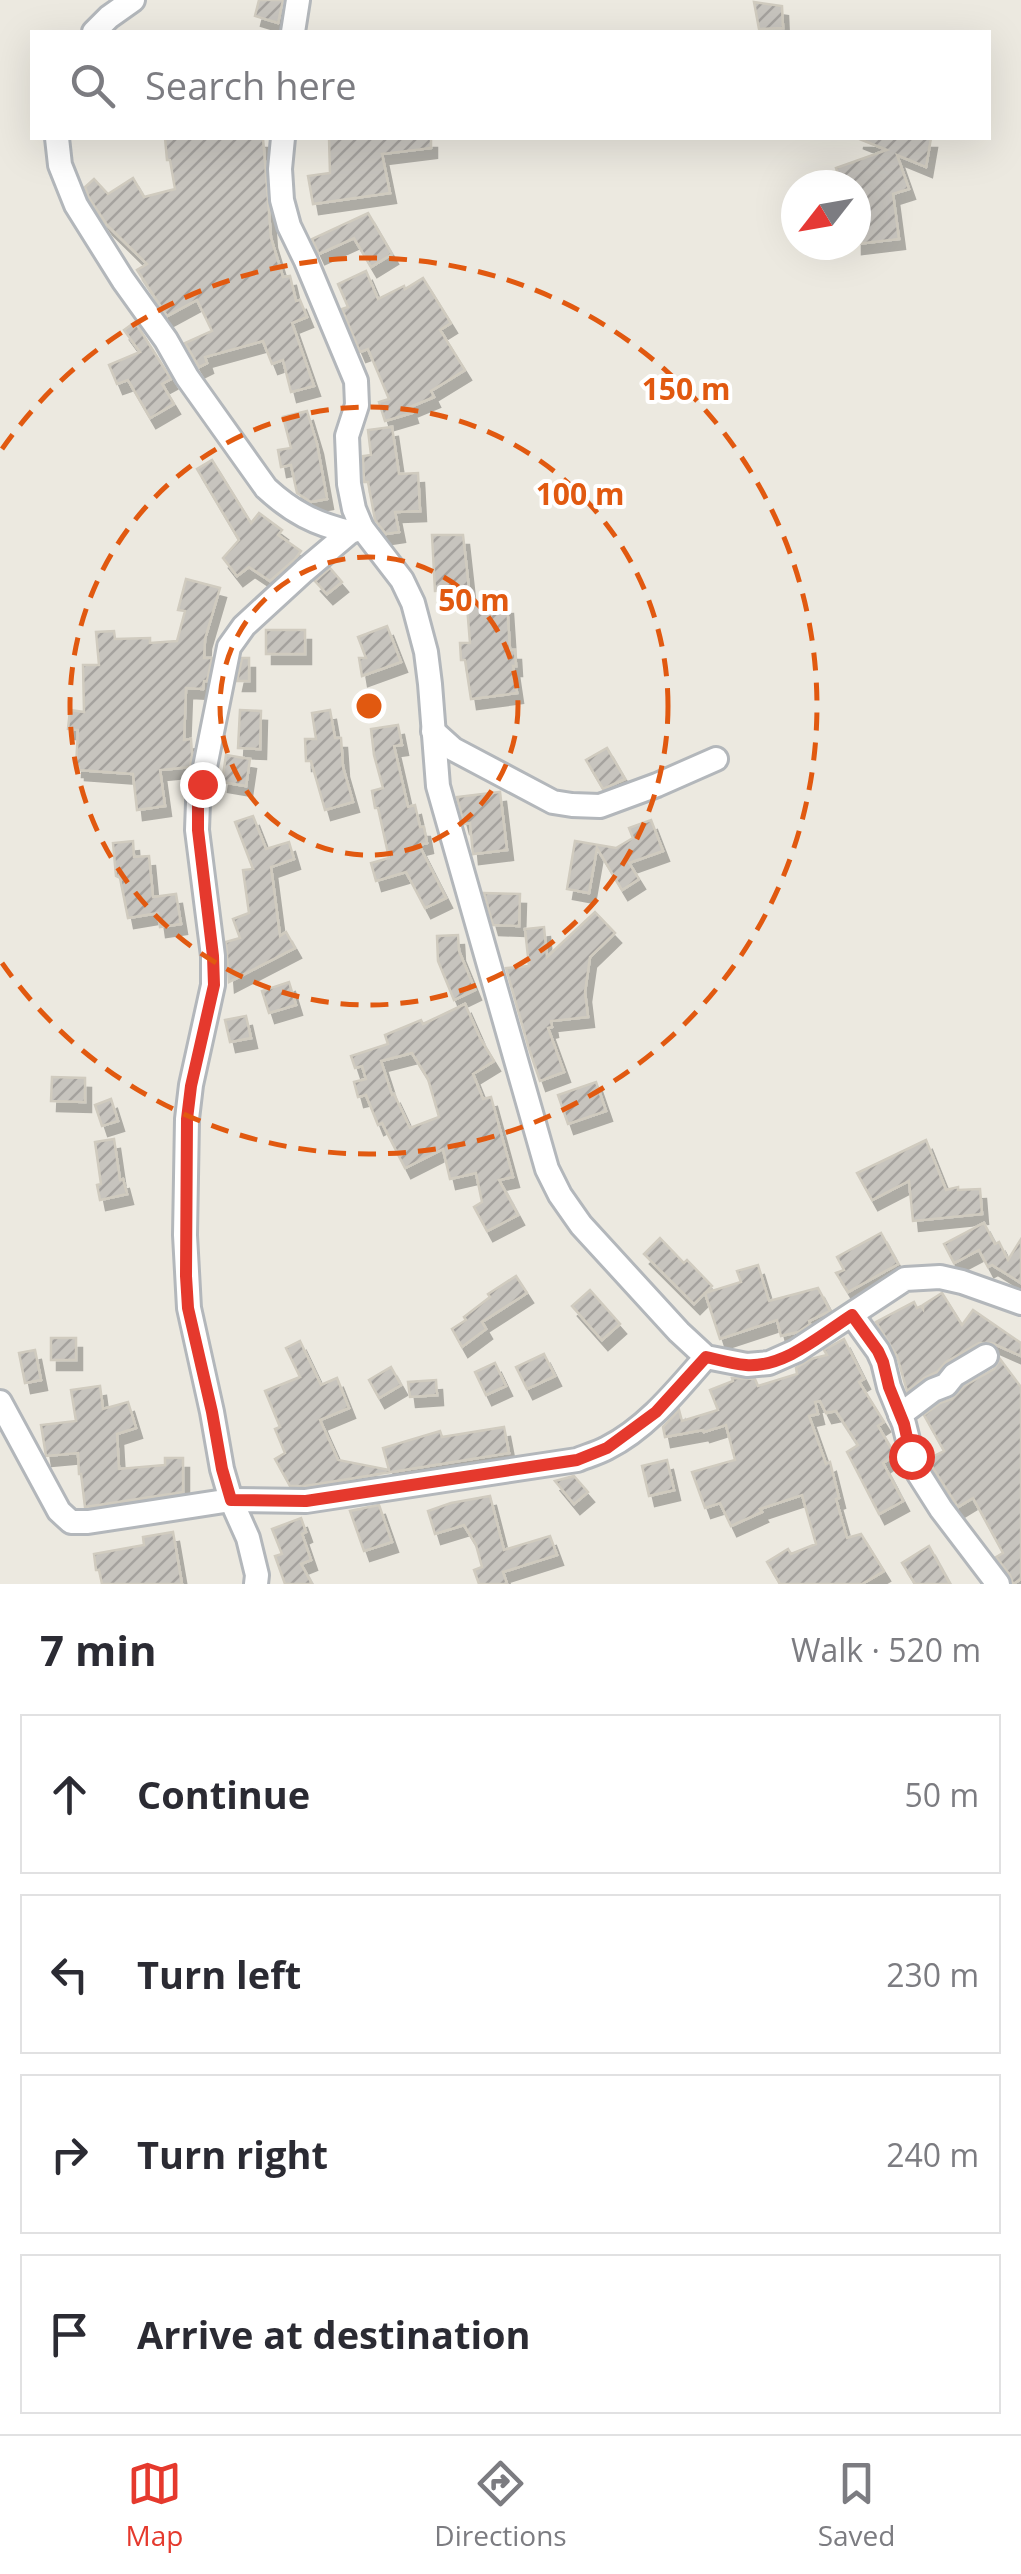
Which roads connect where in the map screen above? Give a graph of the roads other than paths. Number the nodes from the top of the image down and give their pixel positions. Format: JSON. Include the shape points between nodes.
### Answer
{"nodes":[{"id":1,"x":133,"y":0,"type":"edge"},
{"id":2,"x":298,"y":0,"type":"edge"},
{"id":3,"x":96,"y":30,"type":"edge"},
{"id":4,"x":293,"y":30,"type":"edge"},
{"id":5,"x":57,"y":140,"type":"edge"},
{"id":6,"x":283,"y":140,"type":"edge"},
{"id":7,"x":356,"y":530,"type":"junction"},
{"id":8,"x":433,"y":731,"type":"junction"},
{"id":9,"x":716,"y":759,"type":"dead end"},
{"id":10,"x":1021,"y":1303,"type":"edge"},
{"id":11,"x":852,"y":1315,"type":"junction"},
{"id":12,"x":986,"y":1356,"type":"dead end"},
{"id":13,"x":706,"y":1357,"type":"junction"},
{"id":14,"x":0,"y":1402,"type":"edge"},
{"id":15,"x":900,"y":1414,"type":"junction"},
{"id":16,"x":231,"y":1500,"type":"junction"},
{"id":17,"x":256,"y":1584,"type":"edge"},
{"id":18,"x":998,"y":1584,"type":"edge"}],
"edges":[{"from":1,"to":3,"type":"street"},
{"from":2,"to":4,"type":"street"},
{"from":5,"to":7,"type":"street","via":[[76,205],[266,488],[319,525]]},
{"from":6,"to":7,"type":"street","via":[[282,200],[289,226],[356,382],[348,468]]},
{"from":7,"to":8,"type":"street","via":[[402,580],[413,603],[426,652]]},
{"from":7,"to":16,"type":"street","via":[[228,647],[198,802],[214,985],[187,1119],[186,1276]]},
{"from":8,"to":9,"type":"street","via":[[453,749],[553,802],[572,805],[600,806]]},
{"from":8,"to":13,"type":"street","via":[[438,786],[547,1169],[582,1225]]},
{"from":10,"to":11,"type":"street","via":[[962,1282],[921,1277],[905,1279]]},
{"from":11,"to":13,"type":"street","via":[[769,1363]]},
{"from":11,"to":15,"type":"street","via":[[878,1351]]},
{"from":12,"to":15,"type":"street"},
{"from":13,"to":16,"type":"street","via":[[641,1425],[577,1460],[306,1501]]},
{"from":14,"to":16,"type":"street","via":[[59,1512],[71,1522]]},
{"from":15,"to":18,"type":"street","via":[[915,1468]]},
{"from":16,"to":17,"type":"street","via":[[248,1538]]}]}
